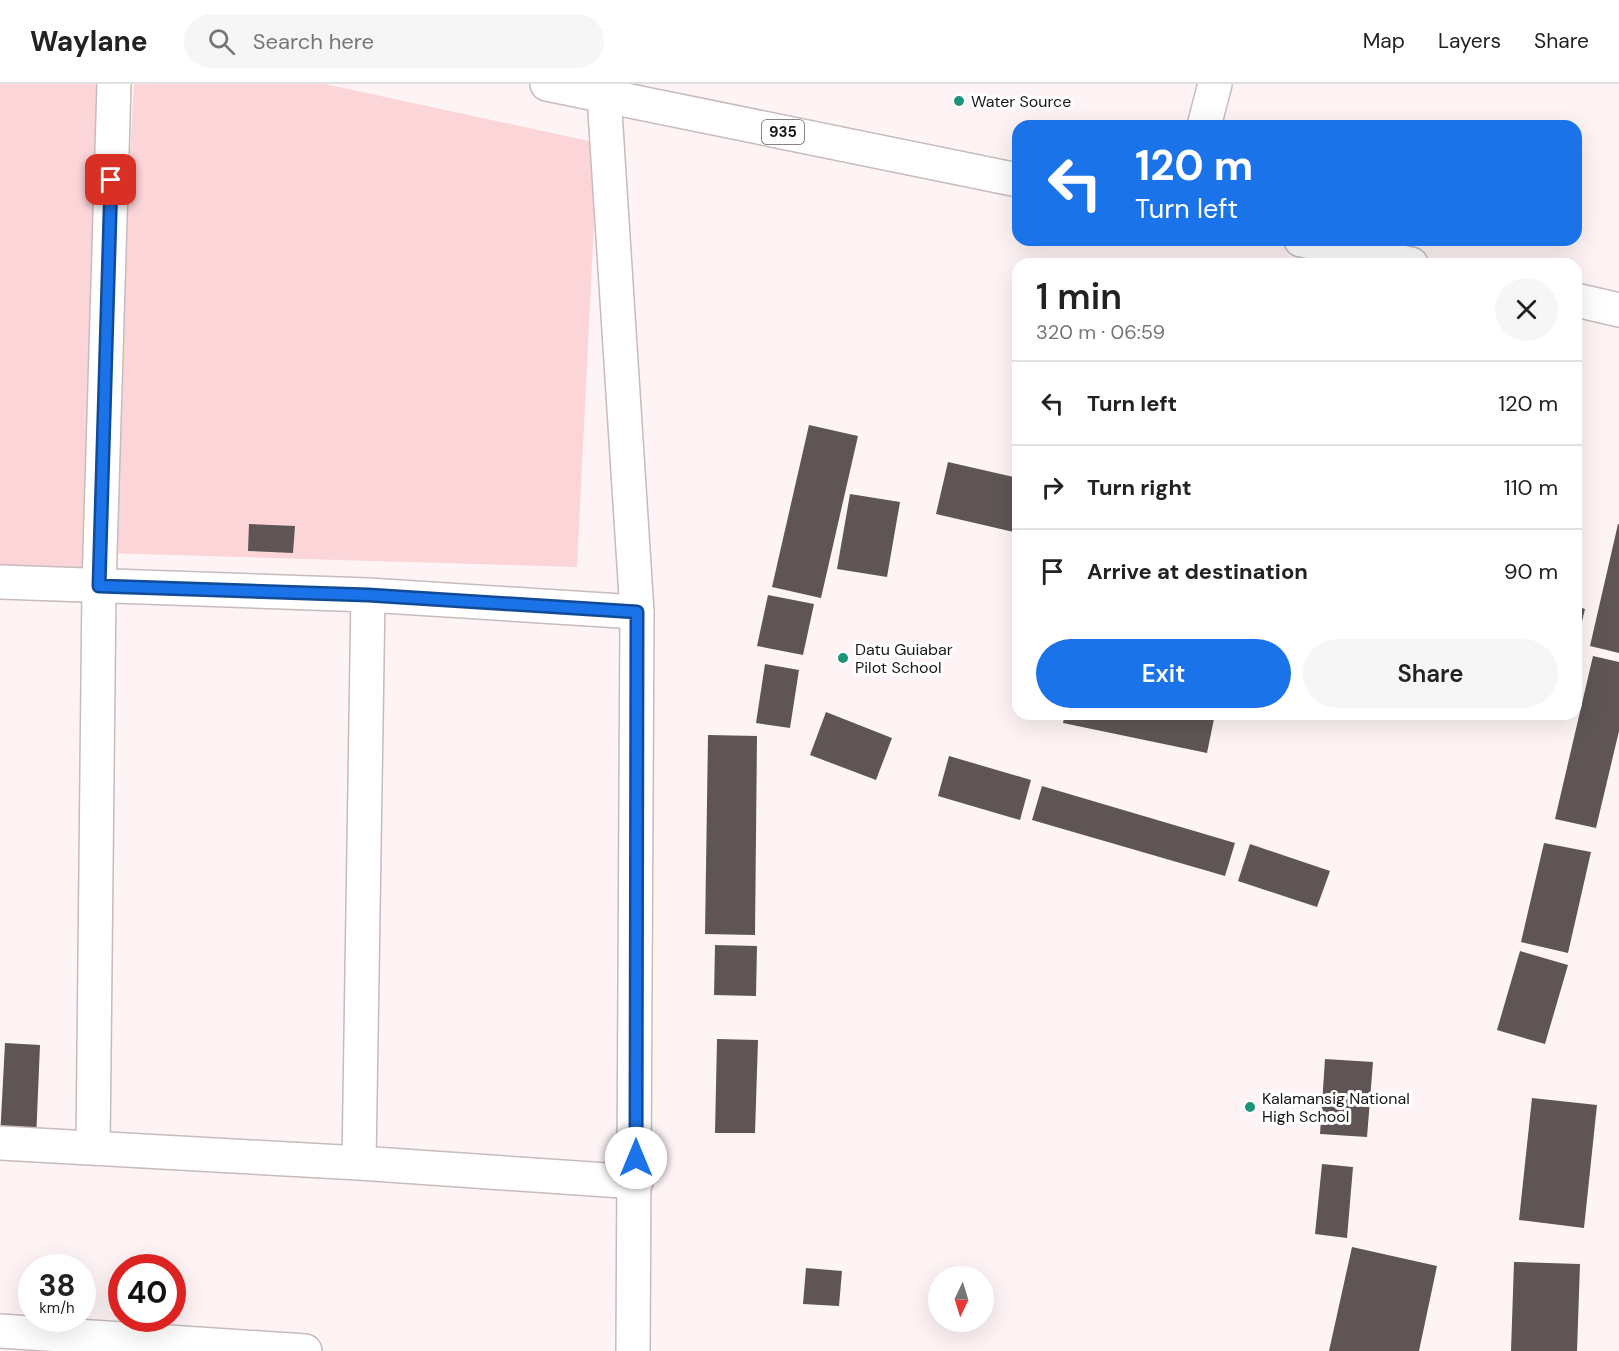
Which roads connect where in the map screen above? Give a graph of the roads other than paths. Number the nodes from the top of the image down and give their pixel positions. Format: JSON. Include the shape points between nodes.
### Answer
{"nodes":[{"id":1,"x":114,"y":84,"type":"edge"},
{"id":2,"x":547,"y":84,"type":"edge"},
{"id":3,"x":1215,"y":84,"type":"edge"},
{"id":4,"x":604,"y":96,"type":"junction"},
{"id":5,"x":1206,"y":120,"type":"edge"},
{"id":6,"x":1012,"y":179,"type":"edge"},
{"id":7,"x":1328,"y":246,"type":"edge"},
{"id":8,"x":1384,"y":258,"type":"edge"},
{"id":9,"x":1582,"y":301,"type":"edge"},
{"id":10,"x":1619,"y":310,"type":"edge"},
{"id":11,"x":0,"y":582,"type":"edge"},
{"id":12,"x":99,"y":586,"type":"junction"},
{"id":13,"x":368,"y":595,"type":"junction"},
{"id":14,"x":637,"y":612,"type":"junction"},
{"id":15,"x":0,"y":1143,"type":"edge"},
{"id":16,"x":93,"y":1148,"type":"junction"},
{"id":17,"x":359,"y":1163,"type":"junction"},
{"id":18,"x":636,"y":1182,"type":"junction"},
{"id":19,"x":0,"y":1330,"type":"edge"},
{"id":20,"x":305,"y":1351,"type":"edge"},
{"id":21,"x":633,"y":1351,"type":"edge"}],
"edges":[{"from":1,"to":12,"type":"street"},
{"from":2,"to":4,"type":"street","number":"935"},
{"from":3,"to":5,"type":"street"},
{"from":4,"to":6,"type":"street","number":"935"},
{"from":4,"to":14,"type":"street"},
{"from":7,"to":8,"type":"street"},
{"from":9,"to":10,"type":"street"},
{"from":11,"to":12,"type":"street"},
{"from":12,"to":13,"type":"street"},
{"from":12,"to":16,"type":"street"},
{"from":13,"to":14,"type":"street"},
{"from":13,"to":17,"type":"street"},
{"from":14,"to":18,"type":"street"},
{"from":15,"to":16,"type":"street"},
{"from":16,"to":17,"type":"street"},
{"from":17,"to":18,"type":"street"},
{"from":18,"to":21,"type":"street"},
{"from":19,"to":20,"type":"street"}]}
